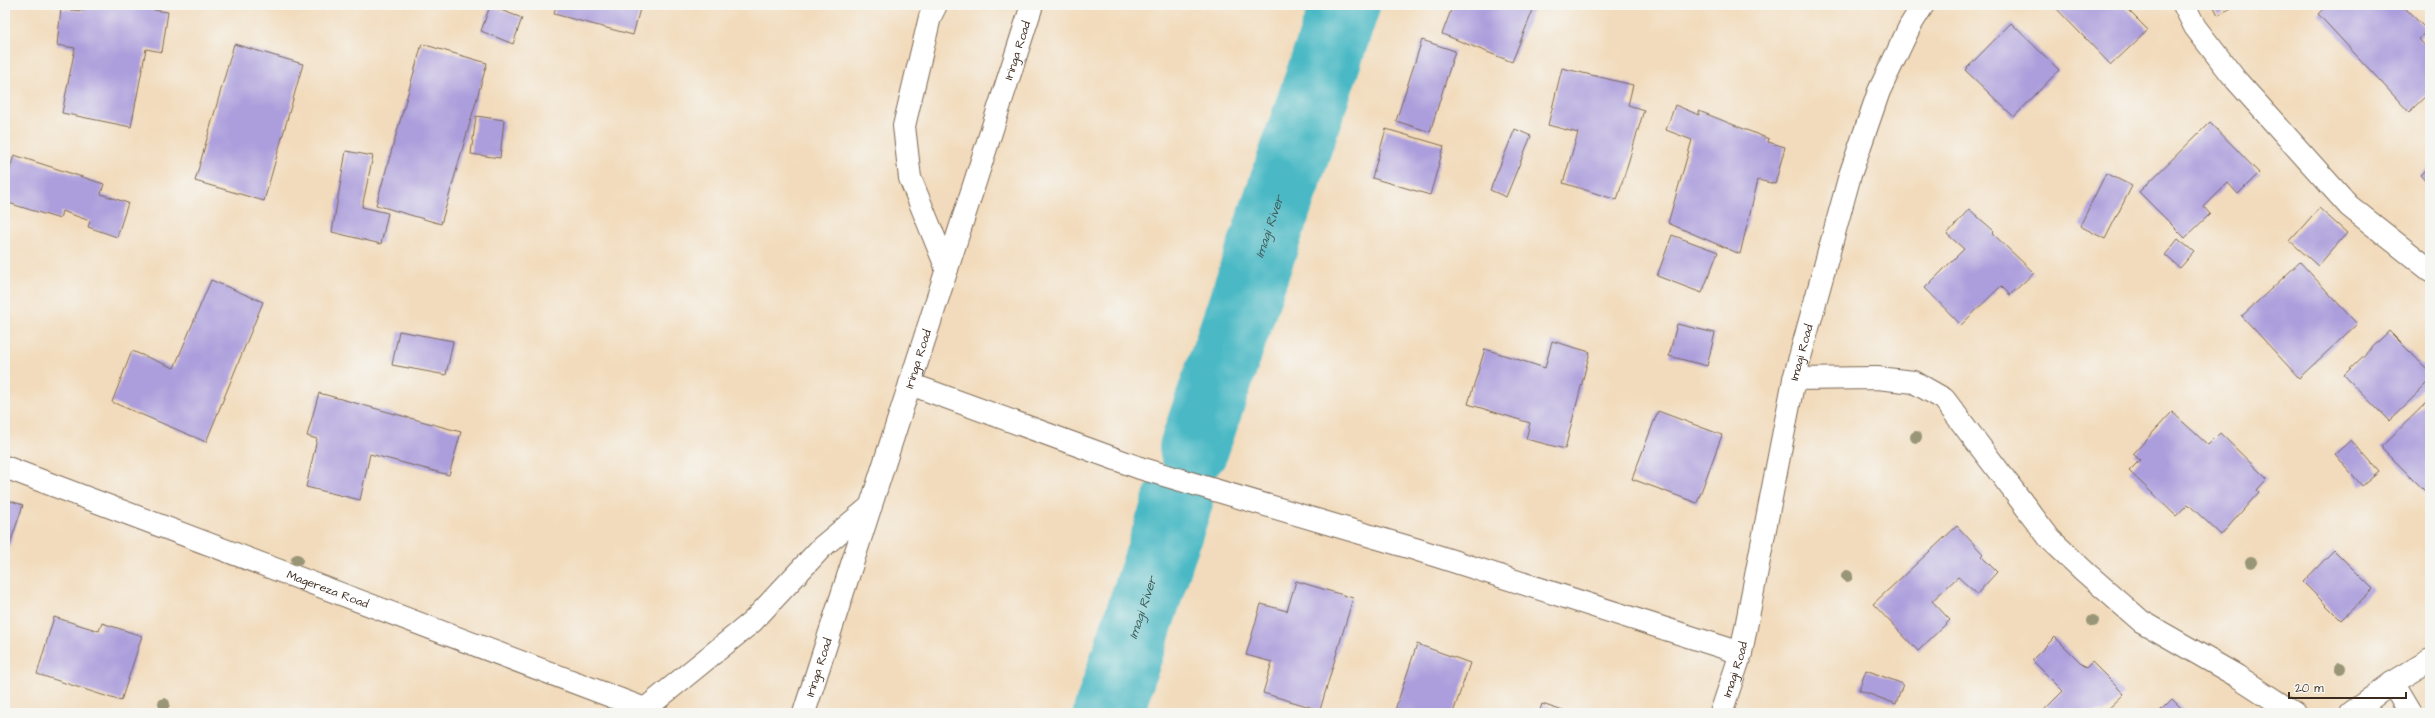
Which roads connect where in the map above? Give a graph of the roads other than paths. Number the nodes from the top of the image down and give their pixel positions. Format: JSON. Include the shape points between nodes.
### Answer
{"nodes":[{"id":1,"x":936,"y":5,"type":"edge"},
{"id":2,"x":1032,"y":5,"type":"edge"},
{"id":3,"x":1923,"y":5,"type":"edge"},
{"id":4,"x":2184,"y":5,"type":"edge"},
{"id":5,"x":947,"y":270,"type":"junction"},
{"id":6,"x":2430,"y":270,"type":"edge"},
{"id":7,"x":1794,"y":379,"type":"junction"},
{"id":8,"x":910,"y":384,"type":"junction"},
{"id":9,"x":5,"y":467,"type":"edge"},
{"id":10,"x":871,"y":506,"type":"junction"},
{"id":11,"x":1741,"y":653,"type":"junction"},
{"id":12,"x":2430,"y":660,"type":"edge"},
{"id":13,"x":2392,"y":683,"type":"junction"},
{"id":14,"x":647,"y":711,"type":"edge"},
{"id":15,"x":804,"y":713,"type":"edge"},
{"id":16,"x":1721,"y":713,"type":"edge"},
{"id":17,"x":2294,"y":713,"type":"edge"},
{"id":18,"x":2351,"y":713,"type":"edge"},
{"id":19,"x":2410,"y":713,"type":"edge"}],
"edges":[{"from":1,"to":5,"type":"main road","via":[[930,17],[904,126],[910,178]]},
{"from":2,"to":5,"type":"main road","name":"Iringa Road"},
{"from":3,"to":7,"type":"main road","name":"Imagi Road","via":[[1910,26],[1879,91],[1850,175]]},
{"from":4,"to":6,"type":"main road","via":[[2195,26],[2236,80],[2349,206]]},
{"from":5,"to":8,"type":"main road","name":"Iringa Road"},
{"from":7,"to":11,"type":"main road","name":"Imagi Road"},
{"from":7,"to":17,"type":"main road","via":[[1877,378],[1914,382],[1944,399],[2050,539],[2084,571],[2141,621]]},
{"from":8,"to":10,"type":"main road","name":"Iringa Road"},
{"from":8,"to":11,"type":"main road","via":[[1140,468],[1415,549]]},
{"from":9,"to":14,"type":"main road","name":"Magereza Road"},
{"from":10,"to":14,"type":"main road","via":[[822,547],[752,622]]},
{"from":10,"to":15,"type":"main road","name":"Iringa Road"},
{"from":11,"to":16,"type":"main road","name":"Imagi Road"},
{"from":12,"to":13,"type":"main road"},
{"from":13,"to":18,"type":"main road"},
{"from":13,"to":19,"type":"main road"}]}
